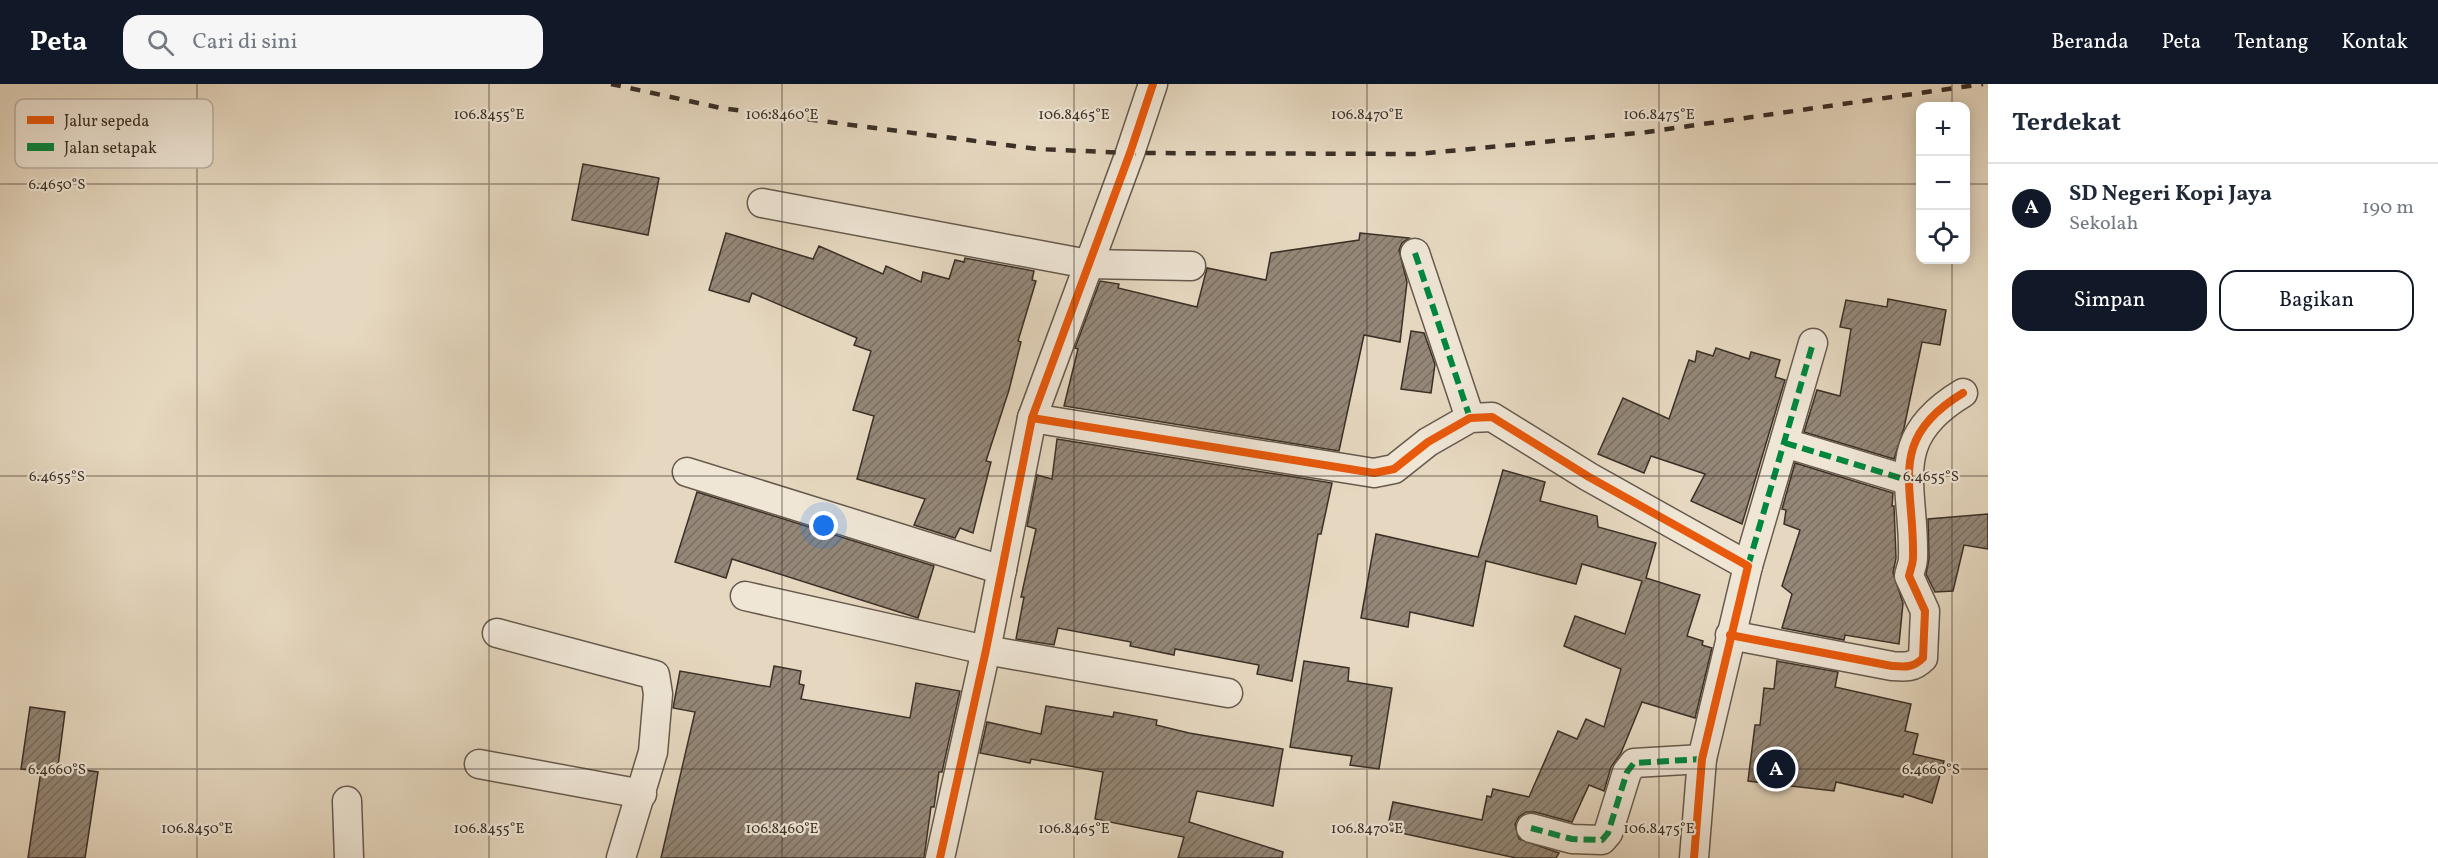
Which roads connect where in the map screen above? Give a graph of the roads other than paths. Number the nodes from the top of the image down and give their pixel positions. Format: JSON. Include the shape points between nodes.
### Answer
{"nodes":[{"id":1,"x":1153,"y":84,"type":"edge"},
{"id":2,"x":762,"y":203,"type":"dead end"},
{"id":3,"x":1415,"y":253,"type":"dead end"},
{"id":4,"x":1088,"y":264,"type":"junction"},
{"id":5,"x":1191,"y":266,"type":"dead end"},
{"id":6,"x":1813,"y":343,"type":"dead end"},
{"id":7,"x":1963,"y":393,"type":"dead end"},
{"id":8,"x":1032,"y":418,"type":"junction"},
{"id":9,"x":1470,"y":418,"type":"junction"},
{"id":10,"x":1785,"y":443,"type":"junction"},
{"id":11,"x":687,"y":472,"type":"dead end"},
{"id":12,"x":1907,"y":480,"type":"junction"},
{"id":13,"x":1748,"y":566,"type":"junction"},
{"id":14,"x":1002,"y":570,"type":"junction"},
{"id":15,"x":746,"y":596,"type":"dead end"},
{"id":16,"x":497,"y":633,"type":"dead end"},
{"id":17,"x":1730,"y":635,"type":"junction"},
{"id":18,"x":986,"y":650,"type":"junction"},
{"id":19,"x":1228,"y":693,"type":"dead end"},
{"id":20,"x":1702,"y":759,"type":"junction"},
{"id":21,"x":479,"y":764,"type":"dead end"},
{"id":22,"x":642,"y":794,"type":"junction"},
{"id":23,"x":347,"y":801,"type":"dead end"},
{"id":24,"x":1531,"y":828,"type":"dead end"},
{"id":25,"x":349,"y":858,"type":"edge"},
{"id":26,"x":621,"y":858,"type":"edge"},
{"id":27,"x":940,"y":858,"type":"edge"},
{"id":28,"x":1694,"y":858,"type":"edge"}],
"edges":[{"from":1,"to":4,"type":"street"},
{"from":2,"to":4,"type":"street"},
{"from":3,"to":9,"type":"street"},
{"from":4,"to":5,"type":"street"},
{"from":4,"to":8,"type":"street"},
{"from":6,"to":10,"type":"street"},
{"from":7,"to":12,"type":"street","via":[[1940,409],[1917,433]]},
{"from":8,"to":9,"type":"street","via":[[1374,473],[1394,469],[1428,442]]},
{"from":8,"to":14,"type":"street"},
{"from":9,"to":13,"type":"street","via":[[1492,417],[1589,477]]},
{"from":10,"to":12,"type":"street"},
{"from":10,"to":13,"type":"street"},
{"from":11,"to":14,"type":"street"},
{"from":12,"to":17,"type":"street","via":[[1913,560],[1909,576],[1925,611],[1923,658],[1916,665],[1892,666]]},
{"from":13,"to":17,"type":"street"},
{"from":14,"to":18,"type":"street"},
{"from":15,"to":18,"type":"street"},
{"from":16,"to":22,"type":"street","via":[[655,675],[658,694],[653,752]]},
{"from":17,"to":20,"type":"street"},
{"from":18,"to":19,"type":"street"},
{"from":18,"to":27,"type":"street"},
{"from":20,"to":24,"type":"street","via":[[1634,763],[1627,772],[1608,833],[1602,840],[1572,839]]},
{"from":20,"to":28,"type":"street"},
{"from":21,"to":22,"type":"street"},
{"from":22,"to":26,"type":"street"},
{"from":23,"to":25,"type":"street"}]}
